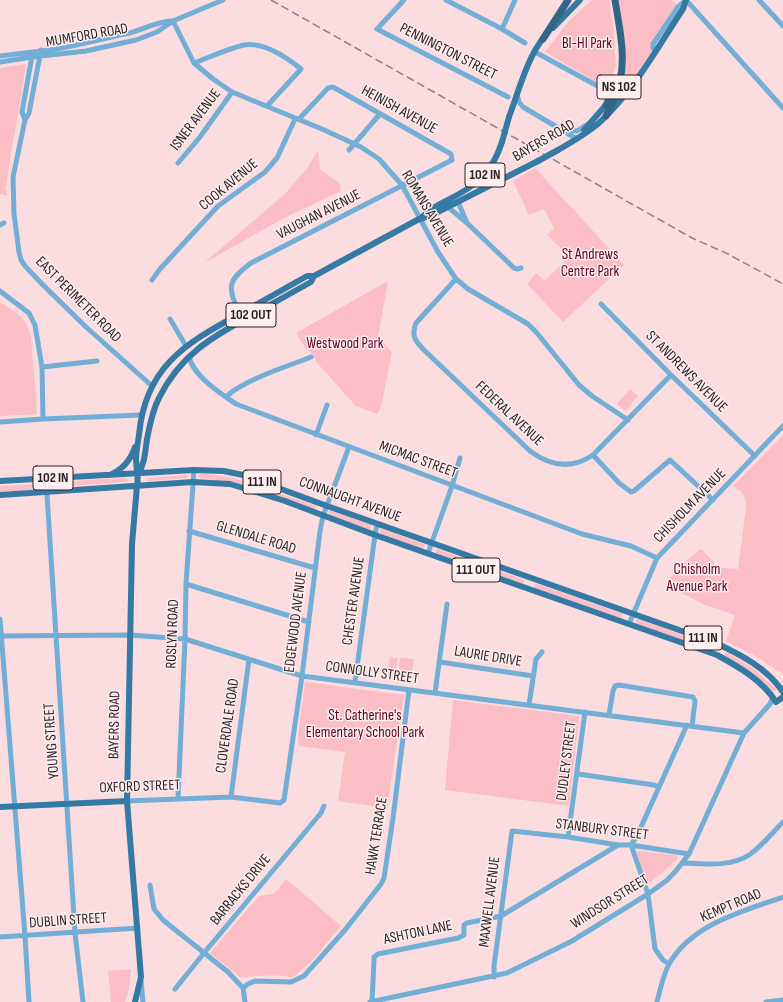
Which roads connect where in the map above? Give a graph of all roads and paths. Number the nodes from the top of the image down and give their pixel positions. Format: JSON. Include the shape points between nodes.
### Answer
{"nodes":[{"id":1,"x":223,"y":0,"type":"edge"},
{"id":2,"x":404,"y":0,"type":"edge"},
{"id":3,"x":446,"y":0,"type":"edge"},
{"id":4,"x":515,"y":0,"type":"edge"},
{"id":5,"x":568,"y":0,"type":"edge"},
{"id":6,"x":580,"y":0,"type":"edge"},
{"id":7,"x":615,"y":0,"type":"edge"},
{"id":8,"x":686,"y":0,"type":"edge"},
{"id":9,"x":759,"y":0,"type":"edge"},
{"id":10,"x":173,"y":21,"type":"junction"},
{"id":11,"x":783,"y":26,"type":"edge"},
{"id":12,"x":502,"y":29,"type":"junction"},
{"id":13,"x":543,"y":39,"type":"junction"},
{"id":14,"x":526,"y":43,"type":"dead end"},
{"id":15,"x":41,"y":50,"type":"junction"},
{"id":16,"x":34,"y":51,"type":"junction"},
{"id":17,"x":535,"y":52,"type":"junction"},
{"id":18,"x":0,"y":56,"type":"edge"},
{"id":19,"x":40,"y":56,"type":"junction"},
{"id":20,"x":32,"y":57,"type":"junction"},
{"id":21,"x":622,"y":57,"type":"junction"},
{"id":22,"x":0,"y":62,"type":"edge"},
{"id":23,"x":194,"y":63,"type":"junction"},
{"id":24,"x":328,"y":88,"type":"joint"},
{"id":25,"x":232,"y":92,"type":"junction"},
{"id":26,"x":517,"y":95,"type":"junction"},
{"id":27,"x":508,"y":97,"type":"dead end"},
{"id":28,"x":607,"y":102,"type":"junction"},
{"id":29,"x":266,"y":106,"type":"junction"},
{"id":30,"x":783,"y":108,"type":"edge"},
{"id":31,"x":380,"y":114,"type":"junction"},
{"id":32,"x":606,"y":116,"type":"junction"},
{"id":33,"x":297,"y":119,"type":"junction"},
{"id":34,"x":25,"y":120,"type":"junction"},
{"id":35,"x":558,"y":127,"type":"junction"},
{"id":36,"x":577,"y":139,"type":"junction"},
{"id":37,"x":353,"y":144,"type":"junction"},
{"id":38,"x":349,"y":150,"type":"dead end"},
{"id":39,"x":452,"y":160,"type":"joint"},
{"id":40,"x":178,"y":163,"type":"dead end"},
{"id":41,"x":402,"y":185,"type":"junction"},
{"id":42,"x":458,"y":202,"type":"junction"},
{"id":43,"x":448,"y":207,"type":"junction"},
{"id":44,"x":419,"y":219,"type":"junction"},
{"id":45,"x":468,"y":224,"type":"junction"},
{"id":46,"x":521,"y":268,"type":"dead end"},
{"id":47,"x":314,"y":276,"type":"junction"},
{"id":48,"x":152,"y":280,"type":"dead end"},
{"id":49,"x":456,"y":280,"type":"junction"},
{"id":50,"x":0,"y":291,"type":"edge"},
{"id":51,"x":601,"y":304,"type":"dead end"},
{"id":52,"x":240,"y":314,"type":"junction"},
{"id":53,"x":170,"y":319,"type":"dead end"},
{"id":54,"x":186,"y":346,"type":"junction"},
{"id":55,"x":189,"y":356,"type":"junction"},
{"id":56,"x":311,"y":357,"type":"dead end"},
{"id":57,"x":97,"y":361,"type":"dead end"},
{"id":58,"x":182,"y":364,"type":"junction"},
{"id":59,"x":42,"y":367,"type":"junction"},
{"id":60,"x":162,"y":370,"type":"junction"},
{"id":61,"x":671,"y":375,"type":"junction"},
{"id":62,"x":152,"y":386,"type":"junction"},
{"id":63,"x":226,"y":398,"type":"junction"},
{"id":64,"x":158,"y":400,"type":"junction"},
{"id":65,"x":327,"y":405,"type":"dead end"},
{"id":66,"x":141,"y":415,"type":"junction"},
{"id":67,"x":43,"y":419,"type":"junction"},
{"id":68,"x":628,"y":420,"type":"junction"},
{"id":69,"x":0,"y":422,"type":"edge"},
{"id":70,"x":783,"y":426,"type":"edge"},
{"id":71,"x":316,"y":435,"type":"junction"},
{"id":72,"x":138,"y":440,"type":"junction"},
{"id":73,"x":349,"y":447,"type":"junction"},
{"id":74,"x":593,"y":456,"type":"junction"},
{"id":75,"x":755,"y":456,"type":"junction"},
{"id":76,"x":460,"y":458,"type":"dead end"},
{"id":77,"x":194,"y":470,"type":"junction"},
{"id":78,"x":138,"y":474,"type":"junction"},
{"id":79,"x":106,"y":476,"type":"junction"},
{"id":80,"x":46,"y":479,"type":"junction"},
{"id":81,"x":0,"y":481,"type":"edge"},
{"id":82,"x":193,"y":482,"type":"junction"},
{"id":83,"x":136,"y":486,"type":"junction"},
{"id":84,"x":452,"y":486,"type":"junction"},
{"id":85,"x":48,"y":492,"type":"junction"},
{"id":86,"x":0,"y":495,"type":"edge"},
{"id":87,"x":713,"y":500,"type":"junction"},
{"id":88,"x":327,"y":506,"type":"junction"},
{"id":89,"x":323,"y":516,"type":"junction"},
{"id":90,"x":377,"y":524,"type":"junction"},
{"id":91,"x":189,"y":531,"type":"junction"},
{"id":92,"x":375,"y":535,"type":"junction"},
{"id":93,"x":431,"y":543,"type":"junction"},
{"id":94,"x":428,"y":553,"type":"junction"},
{"id":95,"x":657,"y":558,"type":"junction"},
{"id":96,"x":316,"y":568,"type":"junction"},
{"id":97,"x":531,"y":578,"type":"junction"},
{"id":98,"x":186,"y":584,"type":"junction"},
{"id":99,"x":527,"y":589,"type":"junction"},
{"id":100,"x":447,"y":604,"type":"dead end"},
{"id":101,"x":633,"y":613,"type":"junction"},
{"id":102,"x":0,"y":619,"type":"edge"},
{"id":103,"x":309,"y":622,"type":"junction"},
{"id":104,"x":629,"y":624,"type":"junction"},
{"id":105,"x":130,"y":635,"type":"junction"},
{"id":106,"x":1,"y":636,"type":"edge"},
{"id":107,"x":57,"y":636,"type":"junction"},
{"id":108,"x":185,"y":639,"type":"junction"},
{"id":109,"x":542,"y":652,"type":"dead end"},
{"id":110,"x":249,"y":659,"type":"junction"},
{"id":111,"x":440,"y":662,"type":"junction"},
{"id":112,"x":768,"y":674,"type":"junction"},
{"id":113,"x":302,"y":676,"type":"junction"},
{"id":114,"x":533,"y":676,"type":"junction"},
{"id":115,"x":355,"y":682,"type":"junction"},
{"id":116,"x":783,"y":682,"type":"edge"},
{"id":117,"x":409,"y":690,"type":"junction"},
{"id":118,"x":435,"y":693,"type":"junction"},
{"id":119,"x":783,"y":693,"type":"edge"},
{"id":120,"x":773,"y":701,"type":"junction"},
{"id":121,"x":529,"y":705,"type":"junction"},
{"id":122,"x":585,"y":712,"type":"junction"},
{"id":123,"x":609,"y":715,"type":"junction"},
{"id":124,"x":689,"y":725,"type":"junction"},
{"id":125,"x":744,"y":733,"type":"junction"},
{"id":126,"x":578,"y":774,"type":"junction"},
{"id":127,"x":659,"y":787,"type":"junction"},
{"id":128,"x":231,"y":797,"type":"junction"},
{"id":129,"x":178,"y":799,"type":"junction"},
{"id":130,"x":127,"y":801,"type":"junction"},
{"id":131,"x":68,"y":803,"type":"junction"},
{"id":132,"x":280,"y":803,"type":"joint"},
{"id":133,"x":324,"y":806,"type":"dead end"},
{"id":134,"x":0,"y":807,"type":"edge"},
{"id":135,"x":15,"y":807,"type":"junction"},
{"id":136,"x":783,"y":822,"type":"edge"},
{"id":137,"x":512,"y":831,"type":"joint"},
{"id":138,"x":568,"y":837,"type":"junction"},
{"id":139,"x":618,"y":845,"type":"junction"},
{"id":140,"x":631,"y":845,"type":"junction"},
{"id":141,"x":689,"y":854,"type":"junction"},
{"id":142,"x":683,"y":864,"type":"junction"},
{"id":143,"x":150,"y":885,"type":"dead end"},
{"id":144,"x":648,"y":894,"type":"junction"},
{"id":145,"x":783,"y":897,"type":"edge"},
{"id":146,"x":501,"y":916,"type":"junction"},
{"id":147,"x":138,"y":928,"type":"junction"},
{"id":148,"x":75,"y":933,"type":"junction"},
{"id":149,"x":25,"y":936,"type":"junction"},
{"id":150,"x":0,"y":937,"type":"edge"},
{"id":151,"x":204,"y":953,"type":"junction"},
{"id":152,"x":669,"y":964,"type":"junction"},
{"id":153,"x":141,"y":977,"type":"junction"},
{"id":154,"x":494,"y":977,"type":"junction"},
{"id":155,"x":243,"y":988,"type":"junction"},
{"id":156,"x":176,"y":989,"type":"dead end"},
{"id":157,"x":783,"y":1000,"type":"edge"},
{"id":158,"x":29,"y":1002,"type":"edge"},
{"id":159,"x":83,"y":1002,"type":"edge"},
{"id":160,"x":135,"y":1002,"type":"edge"},
{"id":161,"x":143,"y":1002,"type":"edge"},
{"id":162,"x":245,"y":1002,"type":"edge"},
{"id":163,"x":371,"y":1002,"type":"edge"},
{"id":164,"x":657,"y":1002,"type":"edge"},
{"id":165,"x":766,"y":1002,"type":"edge"}],
"edges":[{"from":1,"to":10,"type":"street","name":"MUMFORD ROAD"},
{"from":2,"to":27,"type":"street","name":"PENNINGTON STREET","via":[[377,29]]},
{"from":3,"to":12,"type":"street"},
{"from":4,"to":12,"type":"street"},
{"from":5,"to":13,"type":"highway"},
{"from":6,"to":13,"type":"main road","name":"BAYERS ROAD"},
{"from":7,"to":21,"type":"highway","number":"NS 102"},
{"from":8,"to":30,"type":"street"},
{"from":8,"to":32,"type":"main road","name":"BAYERS ROAD","via":[[683,9],[655,52],[628,91]]},
{"from":9,"to":11,"type":"street"},
{"from":10,"to":15,"type":"street","name":"MUMFORD ROAD","via":[[163,21],[133,32]]},
{"from":10,"to":19,"type":"street","name":"MUMFORD ROAD","via":[[157,32],[136,40],[86,51]]},
{"from":10,"to":23,"type":"street","name":"ROMANS AVENUE"},
{"from":12,"to":14,"type":"street"},
{"from":13,"to":17,"type":"main road","name":"BAYERS ROAD","number":"102 IN"},
{"from":15,"to":16,"type":"street","name":"MUMFORD ROAD"},
{"from":15,"to":19,"type":"street","name":"EAST PERIMETER ROAD"},
{"from":16,"to":18,"type":"street","name":"MUMFORD ROAD"},
{"from":16,"to":20,"type":"street","name":"EAST PERIMETER ROAD"},
{"from":17,"to":26,"type":"main road","name":"BAYERS ROAD","number":"102 IN"},
{"from":17,"to":28,"type":"street","via":[[605,90],[608,93]]},
{"from":19,"to":20,"type":"street","name":"MUMFORD ROAD"},
{"from":19,"to":34,"type":"street","name":"EAST PERIMETER ROAD","via":[[29,113]]},
{"from":20,"to":22,"type":"street","name":"MUMFORD ROAD"},
{"from":20,"to":34,"type":"street","name":"EAST PERIMETER ROAD","via":[[22,112]]},
{"from":21,"to":28,"type":"highway","number":"NS 102","via":[[616,85]]},
{"from":21,"to":32,"type":"highway","number":"NS 102","via":[[621,80],[615,100]]},
{"from":23,"to":25,"type":"street","name":"ROMANS AVENUE"},
{"from":23,"to":29,"type":"street","via":[[246,45],[261,46],[288,59],[301,69]]},
{"from":24,"to":31,"type":"street","name":"HEINISH AVENUE","via":[[333,87]]},
{"from":24,"to":33,"type":"street","name":"COOK AVENUE"},
{"from":25,"to":29,"type":"street","name":"ROMANS AVENUE"},
{"from":25,"to":40,"type":"street","name":"ISNER AVENUE","via":[[200,138]]},
{"from":26,"to":35,"type":"street","via":[[523,107]]},
{"from":26,"to":44,"type":"main road","name":"BAYERS ROAD","number":"102 IN","bridge":true,"via":[[493,163],[479,181],[427,211]]},
{"from":28,"to":35,"type":"street","name":"BAYERS ROAD","via":[[578,131]]},
{"from":28,"to":36,"type":"main road","number":"NS 102"},
{"from":29,"to":33,"type":"street","name":"ROMANS AVENUE"},
{"from":31,"to":37,"type":"street"},
{"from":31,"to":39,"type":"street","name":"HEINISH AVENUE","via":[[452,154]]},
{"from":32,"to":36,"type":"main road","name":"BAYERS ROAD"},
{"from":33,"to":37,"type":"street","name":"ROMANS AVENUE"},
{"from":33,"to":48,"type":"street","name":"COOK AVENUE","via":[[277,158],[268,168],[218,206]]},
{"from":34,"to":62,"type":"street","name":"EAST PERIMETER ROAD","via":[[13,177],[14,214],[21,260],[75,317]]},
{"from":35,"to":36,"type":"street"},
{"from":36,"to":42,"type":"main road","name":"BAYERS ROAD","bridge":true},
{"from":37,"to":38,"type":"street"},
{"from":37,"to":41,"type":"street","name":"ROMANS AVENUE","via":[[378,158]]},
{"from":39,"to":41,"type":"street","name":"VAUGHAN AVENUE"},
{"from":41,"to":44,"type":"street","name":"ROMANS AVENUE"},
{"from":41,"to":52,"type":"street","name":"VAUGHAN AVENUE","via":[[251,263],[236,274],[230,288]]},
{"from":42,"to":43,"type":"main road","name":"BAYERS ROAD"},
{"from":42,"to":45,"type":"street"},
{"from":43,"to":44,"type":"main road","name":"BAYERS ROAD"},
{"from":43,"to":45,"type":"street"},
{"from":44,"to":47,"type":"main road","name":"BAYERS ROAD"},
{"from":44,"to":49,"type":"street","name":"ROMANS AVENUE"},
{"from":45,"to":46,"type":"street","via":[[514,268]]},
{"from":47,"to":52,"type":"main road","name":"BAYERS ROAD","via":[[307,276]]},
{"from":47,"to":55,"type":"main road","name":"BAYERS ROAD","number":"102 OUT","via":[[311,282],[209,340]]},
{"from":49,"to":68,"type":"street","name":"ROMANS AVENUE","via":[[528,324],[579,385]]},
{"from":49,"to":74,"type":"street","name":"FEDERAL AVENUE","via":[[416,323],[414,333],[417,343],[539,458],[565,465]]},
{"from":50,"to":59,"type":"street","via":[[32,318]]},
{"from":51,"to":61,"type":"street","name":"ST ANDREWS AVENUE"},
{"from":52,"to":54,"type":"main road","name":"BAYERS ROAD"},
{"from":53,"to":54,"type":"street"},
{"from":54,"to":60,"type":"main road","name":"BAYERS ROAD"},
{"from":55,"to":58,"type":"main road","name":"BAYERS ROAD","number":"102 OUT"},
{"from":55,"to":63,"type":"street","name":"MICMAC STREET","via":[[194,369]]},
{"from":56,"to":63,"type":"street","via":[[254,379]]},
{"from":57,"to":59,"type":"street"},
{"from":58,"to":60,"type":"main road","via":[[169,371]]},
{"from":58,"to":64,"type":"main road","name":"BAYERS ROAD","number":"102 OUT"},
{"from":59,"to":67,"type":"street"},
{"from":60,"to":62,"type":"main road","name":"BAYERS ROAD"},
{"from":61,"to":68,"type":"street","name":"FEDERAL AVENUE"},
{"from":61,"to":75,"type":"street","name":"ST ANDREWS AVENUE"},
{"from":62,"to":64,"type":"main road"},
{"from":62,"to":66,"type":"main road","name":"BAYERS ROAD"},
{"from":63,"to":71,"type":"street","name":"MICMAC STREET"},
{"from":64,"to":78,"type":"main road","name":"BAYERS ROAD","number":"102 OUT","via":[[149,430],[143,465]]},
{"from":65,"to":71,"type":"street"},
{"from":66,"to":67,"type":"street"},
{"from":66,"to":72,"type":"main road","name":"BAYERS ROAD"},
{"from":67,"to":69,"type":"street"},
{"from":68,"to":74,"type":"street","name":"FEDERAL AVENUE"},
{"from":70,"to":75,"type":"street","name":"CHISHOLM AVENUE"},
{"from":71,"to":73,"type":"street","name":"MICMAC STREET"},
{"from":72,"to":78,"type":"main road","name":"BAYERS ROAD","via":[[135,466]]},
{"from":72,"to":79,"type":"main road","via":[[124,466]]},
{"from":73,"to":84,"type":"street","name":"MICMAC STREET"},
{"from":73,"to":88,"type":"street","name":"EDGEWOOD AVENUE"},
{"from":74,"to":87,"type":"street","via":[[631,492],[670,460]]},
{"from":75,"to":87,"type":"street","name":"CHISHOLM AVENUE"},
{"from":76,"to":84,"type":"street"},
{"from":77,"to":78,"type":"main road","name":"CONNAUGHT AVENUE","number":"111 IN"},
{"from":77,"to":82,"type":"street","name":"ROSLYN ROAD"},
{"from":77,"to":88,"type":"main road","name":"CONNAUGHT AVENUE","number":"111 IN","via":[[224,471],[243,475]]},
{"from":78,"to":79,"type":"main road","name":"CONNAUGHT AVENUE"},
{"from":78,"to":83,"type":"main road","name":"BAYERS ROAD","number":"102 OUT"},
{"from":79,"to":80,"type":"main road","name":"CONNAUGHT AVENUE","number":"102 IN"},
{"from":80,"to":81,"type":"main road","name":"CONNAUGHT AVENUE","number":"102 IN"},
{"from":80,"to":85,"type":"street","name":"YOUNG STREET"},
{"from":82,"to":83,"type":"main road","name":"CONNAUGHT AVENUE","number":"111 OUT"},
{"from":82,"to":89,"type":"main road","name":"CONNAUGHT AVENUE","number":"111 OUT","via":[[230,484]]},
{"from":82,"to":91,"type":"street","name":"ROSLYN ROAD"},
{"from":83,"to":85,"type":"main road","name":"CONNAUGHT AVENUE"},
{"from":83,"to":105,"type":"main road","name":"BAYERS ROAD"},
{"from":84,"to":93,"type":"street"},
{"from":84,"to":95,"type":"street","name":"MICMAC STREET","via":[[582,534],[631,546]]},
{"from":85,"to":86,"type":"main road","name":"CONNAUGHT AVENUE"},
{"from":85,"to":107,"type":"street","name":"YOUNG STREET"},
{"from":87,"to":95,"type":"street","name":"CHISHOLM AVENUE"},
{"from":88,"to":89,"type":"street","name":"EDGEWOOD AVENUE"},
{"from":88,"to":90,"type":"main road","name":"CONNAUGHT AVENUE","number":"111 IN"},
{"from":89,"to":92,"type":"main road","name":"CONNAUGHT AVENUE","number":"111 OUT"},
{"from":89,"to":96,"type":"street","name":"EDGEWOOD AVENUE"},
{"from":90,"to":92,"type":"street","name":"CHESTER AVENUE"},
{"from":90,"to":93,"type":"main road","name":"CONNAUGHT AVENUE","number":"111 IN"},
{"from":91,"to":96,"type":"street","name":"GLENDALE ROAD"},
{"from":91,"to":98,"type":"street","name":"ROSLYN ROAD"},
{"from":92,"to":94,"type":"main road","name":"CONNAUGHT AVENUE","number":"111 OUT"},
{"from":92,"to":115,"type":"street","name":"CHESTER AVENUE"},
{"from":93,"to":94,"type":"street"},
{"from":93,"to":97,"type":"main road","name":"CONNAUGHT AVENUE","number":"111 IN"},
{"from":94,"to":99,"type":"main road","name":"CONNAUGHT AVENUE","number":"111 OUT"},
{"from":95,"to":101,"type":"street","name":"CHISHOLM AVENUE"},
{"from":96,"to":103,"type":"street","name":"EDGEWOOD AVENUE"},
{"from":97,"to":99,"type":"main road"},
{"from":97,"to":101,"type":"main road","name":"CONNAUGHT AVENUE","number":"111 IN"},
{"from":98,"to":103,"type":"street"},
{"from":98,"to":108,"type":"street","name":"ROSLYN ROAD"},
{"from":99,"to":104,"type":"main road","name":"CONNAUGHT AVENUE","number":"111 OUT"},
{"from":100,"to":111,"type":"street"},
{"from":101,"to":104,"type":"street"},
{"from":101,"to":112,"type":"main road","name":"CONNAUGHT AVENUE","number":"111 IN","via":[[716,643],[749,660]]},
{"from":102,"to":106,"type":"street"},
{"from":103,"to":113,"type":"street","name":"EDGEWOOD AVENUE"},
{"from":104,"to":120,"type":"main road","name":"CONNAUGHT AVENUE","number":"111 OUT","via":[[717,656],[754,677]]},
{"from":105,"to":107,"type":"street","name":"CONNOLLY STREET"},
{"from":105,"to":108,"type":"street","name":"CONNOLLY STREET"},
{"from":105,"to":130,"type":"main road","name":"BAYERS ROAD"},
{"from":106,"to":107,"type":"street","name":"CONNOLLY STREET"},
{"from":106,"to":135,"type":"street"},
{"from":107,"to":131,"type":"street","name":"YOUNG STREET"},
{"from":108,"to":110,"type":"street","name":"CONNOLLY STREET"},
{"from":108,"to":129,"type":"street","name":"ROSLYN ROAD"},
{"from":109,"to":114,"type":"street","via":[[536,659]]},
{"from":110,"to":113,"type":"street","name":"CONNOLLY STREET"},
{"from":110,"to":128,"type":"street","name":"CLOVERDALE ROAD"},
{"from":111,"to":114,"type":"street","name":"LAURIE DRIVE"},
{"from":111,"to":118,"type":"street"},
{"from":112,"to":116,"type":"main road"},
{"from":112,"to":119,"type":"main road","name":"CONNAUGHT AVENUE"},
{"from":113,"to":115,"type":"street","name":"CONNOLLY STREET"},
{"from":113,"to":132,"type":"street","name":"EDGEWOOD AVENUE","via":[[284,800]]},
{"from":114,"to":121,"type":"street"},
{"from":115,"to":117,"type":"street","name":"CONNOLLY STREET"},
{"from":117,"to":118,"type":"street","name":"CONNOLLY STREET"},
{"from":117,"to":155,"type":"street","name":"HAWK TERRACE","via":[[382,884],[304,976],[291,982],[256,981]]},
{"from":118,"to":121,"type":"street","name":"CONNOLLY STREET"},
{"from":119,"to":120,"type":"main road","name":"WINDSOR STREET"},
{"from":120,"to":125,"type":"street","name":"WINDSOR STREET"},
{"from":121,"to":122,"type":"street","name":"CONNOLLY STREET"},
{"from":122,"to":123,"type":"street","name":"CONNOLLY STREET"},
{"from":122,"to":126,"type":"street","name":"DUDLEY STREET"},
{"from":123,"to":124,"type":"street","name":"CONNOLLY STREET"},
{"from":123,"to":124,"type":"street","via":[[613,691],[615,686],[619,685],[693,697],[695,701]]},
{"from":124,"to":125,"type":"street","name":"CONNOLLY STREET"},
{"from":124,"to":127,"type":"street"},
{"from":125,"to":141,"type":"street","name":"WINDSOR STREET"},
{"from":126,"to":127,"type":"street"},
{"from":126,"to":138,"type":"street","name":"DUDLEY STREET"},
{"from":127,"to":140,"type":"street"},
{"from":128,"to":129,"type":"street","name":"OXFORD STREET"},
{"from":128,"to":132,"type":"street","name":"OXFORD STREET"},
{"from":129,"to":130,"type":"street","name":"OXFORD STREET"},
{"from":130,"to":131,"type":"main road","name":"OXFORD STREET"},
{"from":130,"to":147,"type":"main road","name":"BAYERS ROAD"},
{"from":131,"to":135,"type":"main road","name":"OXFORD STREET"},
{"from":131,"to":148,"type":"street","name":"YOUNG STREET"},
{"from":133,"to":151,"type":"street","name":"BARRACKS DRIVE"},
{"from":134,"to":135,"type":"main road","name":"OXFORD STREET"},
{"from":135,"to":149,"type":"street"},
{"from":136,"to":142,"type":"street","via":[[750,854],[740,860],[728,863]]},
{"from":137,"to":138,"type":"street","name":"STANBURY STREET"},
{"from":137,"to":146,"type":"street","name":"MAXWELL AVENUE"},
{"from":138,"to":139,"type":"street","name":"STANBURY STREET"},
{"from":139,"to":140,"type":"street","name":"STANBURY STREET"},
{"from":139,"to":146,"type":"street"},
{"from":140,"to":141,"type":"street","name":"STANBURY STREET"},
{"from":140,"to":144,"type":"street"},
{"from":141,"to":142,"type":"street","name":"WINDSOR STREET"},
{"from":142,"to":144,"type":"street","name":"WINDSOR STREET"},
{"from":143,"to":151,"type":"street","via":[[154,909],[163,920]]},
{"from":144,"to":152,"type":"street","via":[[655,949]]},
{"from":144,"to":154,"type":"street","name":"WINDSOR STREET","via":[[572,941]]},
{"from":145,"to":152,"type":"street","name":"KEMPT ROAD","via":[[709,926],[695,935]]},
{"from":146,"to":154,"type":"street","name":"MAXWELL AVENUE"},
{"from":146,"to":163,"type":"street","name":"ASHTON LANE","via":[[467,923],[464,925],[464,935],[458,938],[378,954],[374,957]]},
{"from":147,"to":148,"type":"street","name":"DUBLIN STREET"},
{"from":147,"to":153,"type":"main road","name":"BAYERS ROAD"},
{"from":148,"to":149,"type":"street","name":"DUBLIN STREET"},
{"from":148,"to":159,"type":"street","name":"YOUNG STREET"},
{"from":149,"to":150,"type":"street","name":"DUBLIN STREET"},
{"from":149,"to":158,"type":"street"},
{"from":151,"to":155,"type":"street"},
{"from":151,"to":156,"type":"street","name":"BARRACKS DRIVE"},
{"from":152,"to":164,"type":"street","name":"KEMPT ROAD"},
{"from":153,"to":160,"type":"main road","name":"BAYERS ROAD"},
{"from":153,"to":161,"type":"street","name":"BAYERS ROAD"},
{"from":154,"to":163,"type":"street","name":"WINDSOR STREET"},
{"from":155,"to":162,"type":"street"},
{"from":157,"to":165,"type":"street"}]}
